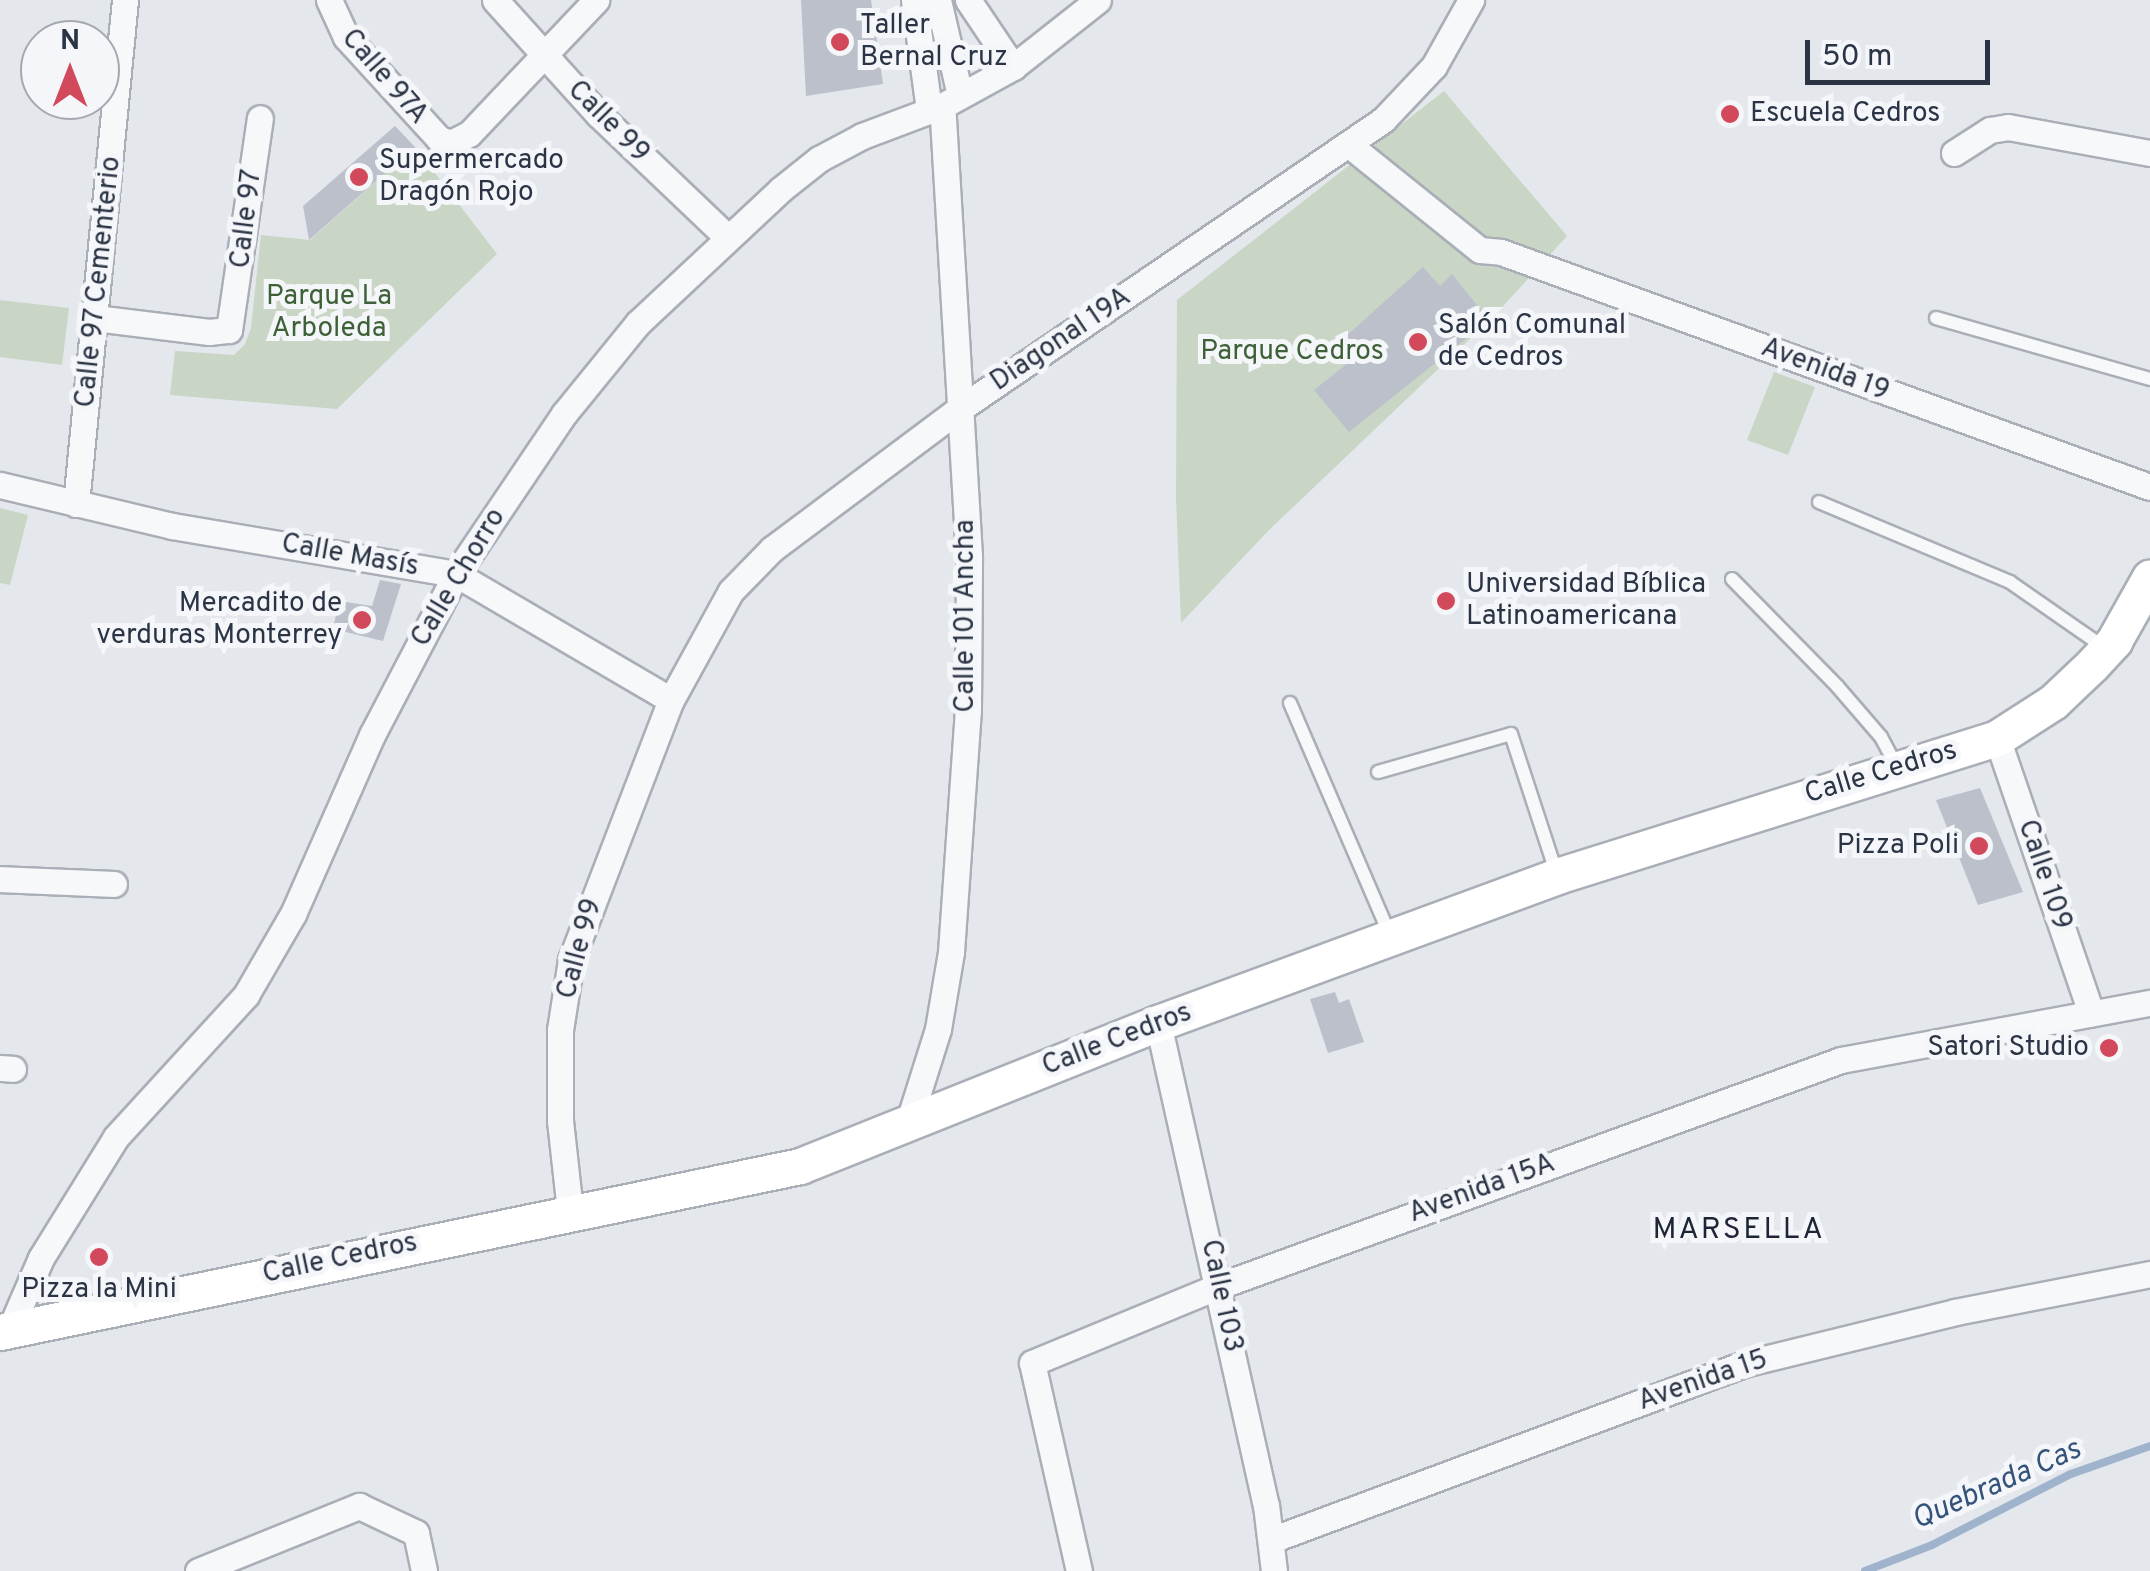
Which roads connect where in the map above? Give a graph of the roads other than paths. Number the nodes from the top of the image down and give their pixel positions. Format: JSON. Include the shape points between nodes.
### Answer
{"nodes":[{"id":1,"x":126,"y":0,"type":"edge"},
{"id":2,"x":329,"y":0,"type":"edge"},
{"id":3,"x":495,"y":0,"type":"edge"},
{"id":4,"x":596,"y":0,"type":"edge"},
{"id":5,"x":914,"y":0,"type":"edge"},
{"id":6,"x":938,"y":0,"type":"edge"},
{"id":7,"x":968,"y":0,"type":"edge"},
{"id":8,"x":1098,"y":0,"type":"edge"},
{"id":9,"x":1471,"y":0,"type":"edge"},
{"id":10,"x":542,"y":55,"type":"junction"},
{"id":11,"x":1013,"y":67,"type":"junction"},
{"id":12,"x":944,"y":104,"type":"junction"},
{"id":13,"x":260,"y":118,"type":"dead end"},
{"id":14,"x":1348,"y":144,"type":"junction"},
{"id":15,"x":1954,"y":153,"type":"dead end"},
{"id":16,"x":2150,"y":154,"type":"edge"},
{"id":17,"x":728,"y":238,"type":"junction"},
{"id":18,"x":96,"y":318,"type":"junction"},
{"id":19,"x":1936,"y":318,"type":"dead end"},
{"id":20,"x":2150,"y":378,"type":"edge"},
{"id":21,"x":958,"y":410,"type":"junction"},
{"id":22,"x":0,"y":485,"type":"edge"},
{"id":23,"x":2150,"y":487,"type":"edge"},
{"id":24,"x":1819,"y":502,"type":"dead end"},
{"id":25,"x":76,"y":504,"type":"junction"},
{"id":26,"x":456,"y":574,"type":"junction"},
{"id":27,"x":2150,"y":576,"type":"edge"},
{"id":28,"x":1732,"y":579,"type":"dead end"},
{"id":29,"x":2106,"y":649,"type":"junction"},
{"id":30,"x":671,"y":700,"type":"junction"},
{"id":31,"x":1290,"y":703,"type":"dead end"},
{"id":32,"x":1996,"y":738,"type":"junction"},
{"id":33,"x":1898,"y":767,"type":"junction"},
{"id":34,"x":1378,"y":772,"type":"dead end"},
{"id":35,"x":1557,"y":876,"type":"junction"},
{"id":36,"x":0,"y":879,"type":"edge"},
{"id":37,"x":114,"y":884,"type":"dead end"},
{"id":38,"x":1390,"y":937,"type":"junction"},
{"id":39,"x":2150,"y":1003,"type":"edge"},
{"id":40,"x":2091,"y":1012,"type":"junction"},
{"id":41,"x":1158,"y":1023,"type":"junction"},
{"id":42,"x":909,"y":1121,"type":"junction"},
{"id":43,"x":570,"y":1211,"type":"junction"},
{"id":44,"x":2150,"y":1274,"type":"edge"},
{"id":45,"x":1219,"y":1286,"type":"junction"},
{"id":46,"x":5,"y":1330,"type":"edge"},
{"id":47,"x":1270,"y":1540,"type":"junction"},
{"id":48,"x":198,"y":1571,"type":"edge"},
{"id":49,"x":424,"y":1571,"type":"edge"},
{"id":50,"x":1079,"y":1571,"type":"edge"},
{"id":51,"x":1274,"y":1571,"type":"edge"}],
"edges":[{"from":1,"to":18,"type":"street","name":"Calle 97 Cementerio"},
{"from":2,"to":10,"type":"street","name":"Calle 97A","via":[[346,36],[438,139],[451,143],[469,134]]},
{"from":3,"to":10,"type":"street","name":"Calle 99"},
{"from":4,"to":10,"type":"street"},
{"from":5,"to":12,"type":"street"},
{"from":6,"to":12,"type":"street"},
{"from":7,"to":11,"type":"street"},
{"from":8,"to":11,"type":"street","name":"Calle Chorro"},
{"from":9,"to":14,"type":"street","name":"Diagonal 19A","via":[[1411,94]]},
{"from":10,"to":17,"type":"street","name":"Calle 99"},
{"from":11,"to":12,"type":"street","name":"Calle Chorro"},
{"from":12,"to":17,"type":"street","name":"Calle Chorro","via":[[819,160]]},
{"from":12,"to":21,"type":"street","name":"Calle 101 Ancha"},
{"from":13,"to":18,"type":"street","name":"Calle 97","via":[[230,330]]},
{"from":14,"to":21,"type":"street","name":"Diagonal 19A"},
{"from":14,"to":23,"type":"street","name":"Avenida 19","via":[[1480,250],[1501,252]]},
{"from":15,"to":16,"type":"street","via":[[2008,126]]},
{"from":17,"to":26,"type":"street","name":"Calle Chorro","via":[[638,323],[564,414]]},
{"from":18,"to":25,"type":"street","name":"Calle 97 Cementerio"},
{"from":19,"to":20,"type":"lane"},
{"from":21,"to":30,"type":"street","name":"Diagonal 19A","via":[[772,549],[730,591]]},
{"from":21,"to":42,"type":"street","name":"Calle 101 Ancha","via":[[969,556],[968,710],[952,952],[938,1029]]},
{"from":22,"to":25,"type":"street","name":"Calle Masís"},
{"from":24,"to":29,"type":"lane","via":[[2010,582]]},
{"from":25,"to":26,"type":"street","name":"Calle Masís"},
{"from":26,"to":30,"type":"street","name":"Calle Masís"},
{"from":26,"to":46,"type":"street","name":"Calle Chorro","via":[[372,735],[293,914],[246,995],[116,1136]]},
{"from":27,"to":29,"type":"street","name":"Calle Cedros"},
{"from":28,"to":33,"type":"lane","via":[[1848,698]]},
{"from":29,"to":32,"type":"street","name":"Calle Cedros","via":[[2054,702]]},
{"from":30,"to":43,"type":"street","name":"Calle 99","via":[[571,960],[560,1030],[560,1122]]},
{"from":31,"to":38,"type":"lane"},
{"from":32,"to":33,"type":"street","name":"Calle Cedros"},
{"from":32,"to":40,"type":"street","name":"Calle 109"},
{"from":33,"to":35,"type":"street","name":"Calle Cedros"},
{"from":34,"to":35,"type":"lane","via":[[1510,734]]},
{"from":35,"to":38,"type":"street","name":"Calle Cedros"},
{"from":36,"to":37,"type":"street"},
{"from":38,"to":41,"type":"street","name":"Calle Cedros"},
{"from":39,"to":40,"type":"street","name":"Avenida 15A"},
{"from":40,"to":45,"type":"street","name":"Avenida 15A","via":[[1842,1060]]},
{"from":41,"to":42,"type":"street","name":"Calle Cedros"},
{"from":41,"to":45,"type":"street","name":"Calle 103"},
{"from":42,"to":43,"type":"street","name":"Calle Cedros","via":[[800,1166]]},
{"from":43,"to":46,"type":"street","name":"Calle Cedros"},
{"from":44,"to":47,"type":"street","name":"Avenida 15","via":[[1955,1312],[1744,1364]]},
{"from":45,"to":47,"type":"street","name":"Calle 103"},
{"from":45,"to":50,"type":"street","name":"Avenida 15A","via":[[1032,1363]]},
{"from":47,"to":51,"type":"street","name":"Calle 103"},
{"from":48,"to":49,"type":"street","via":[[359,1506],[416,1533]]}]}
